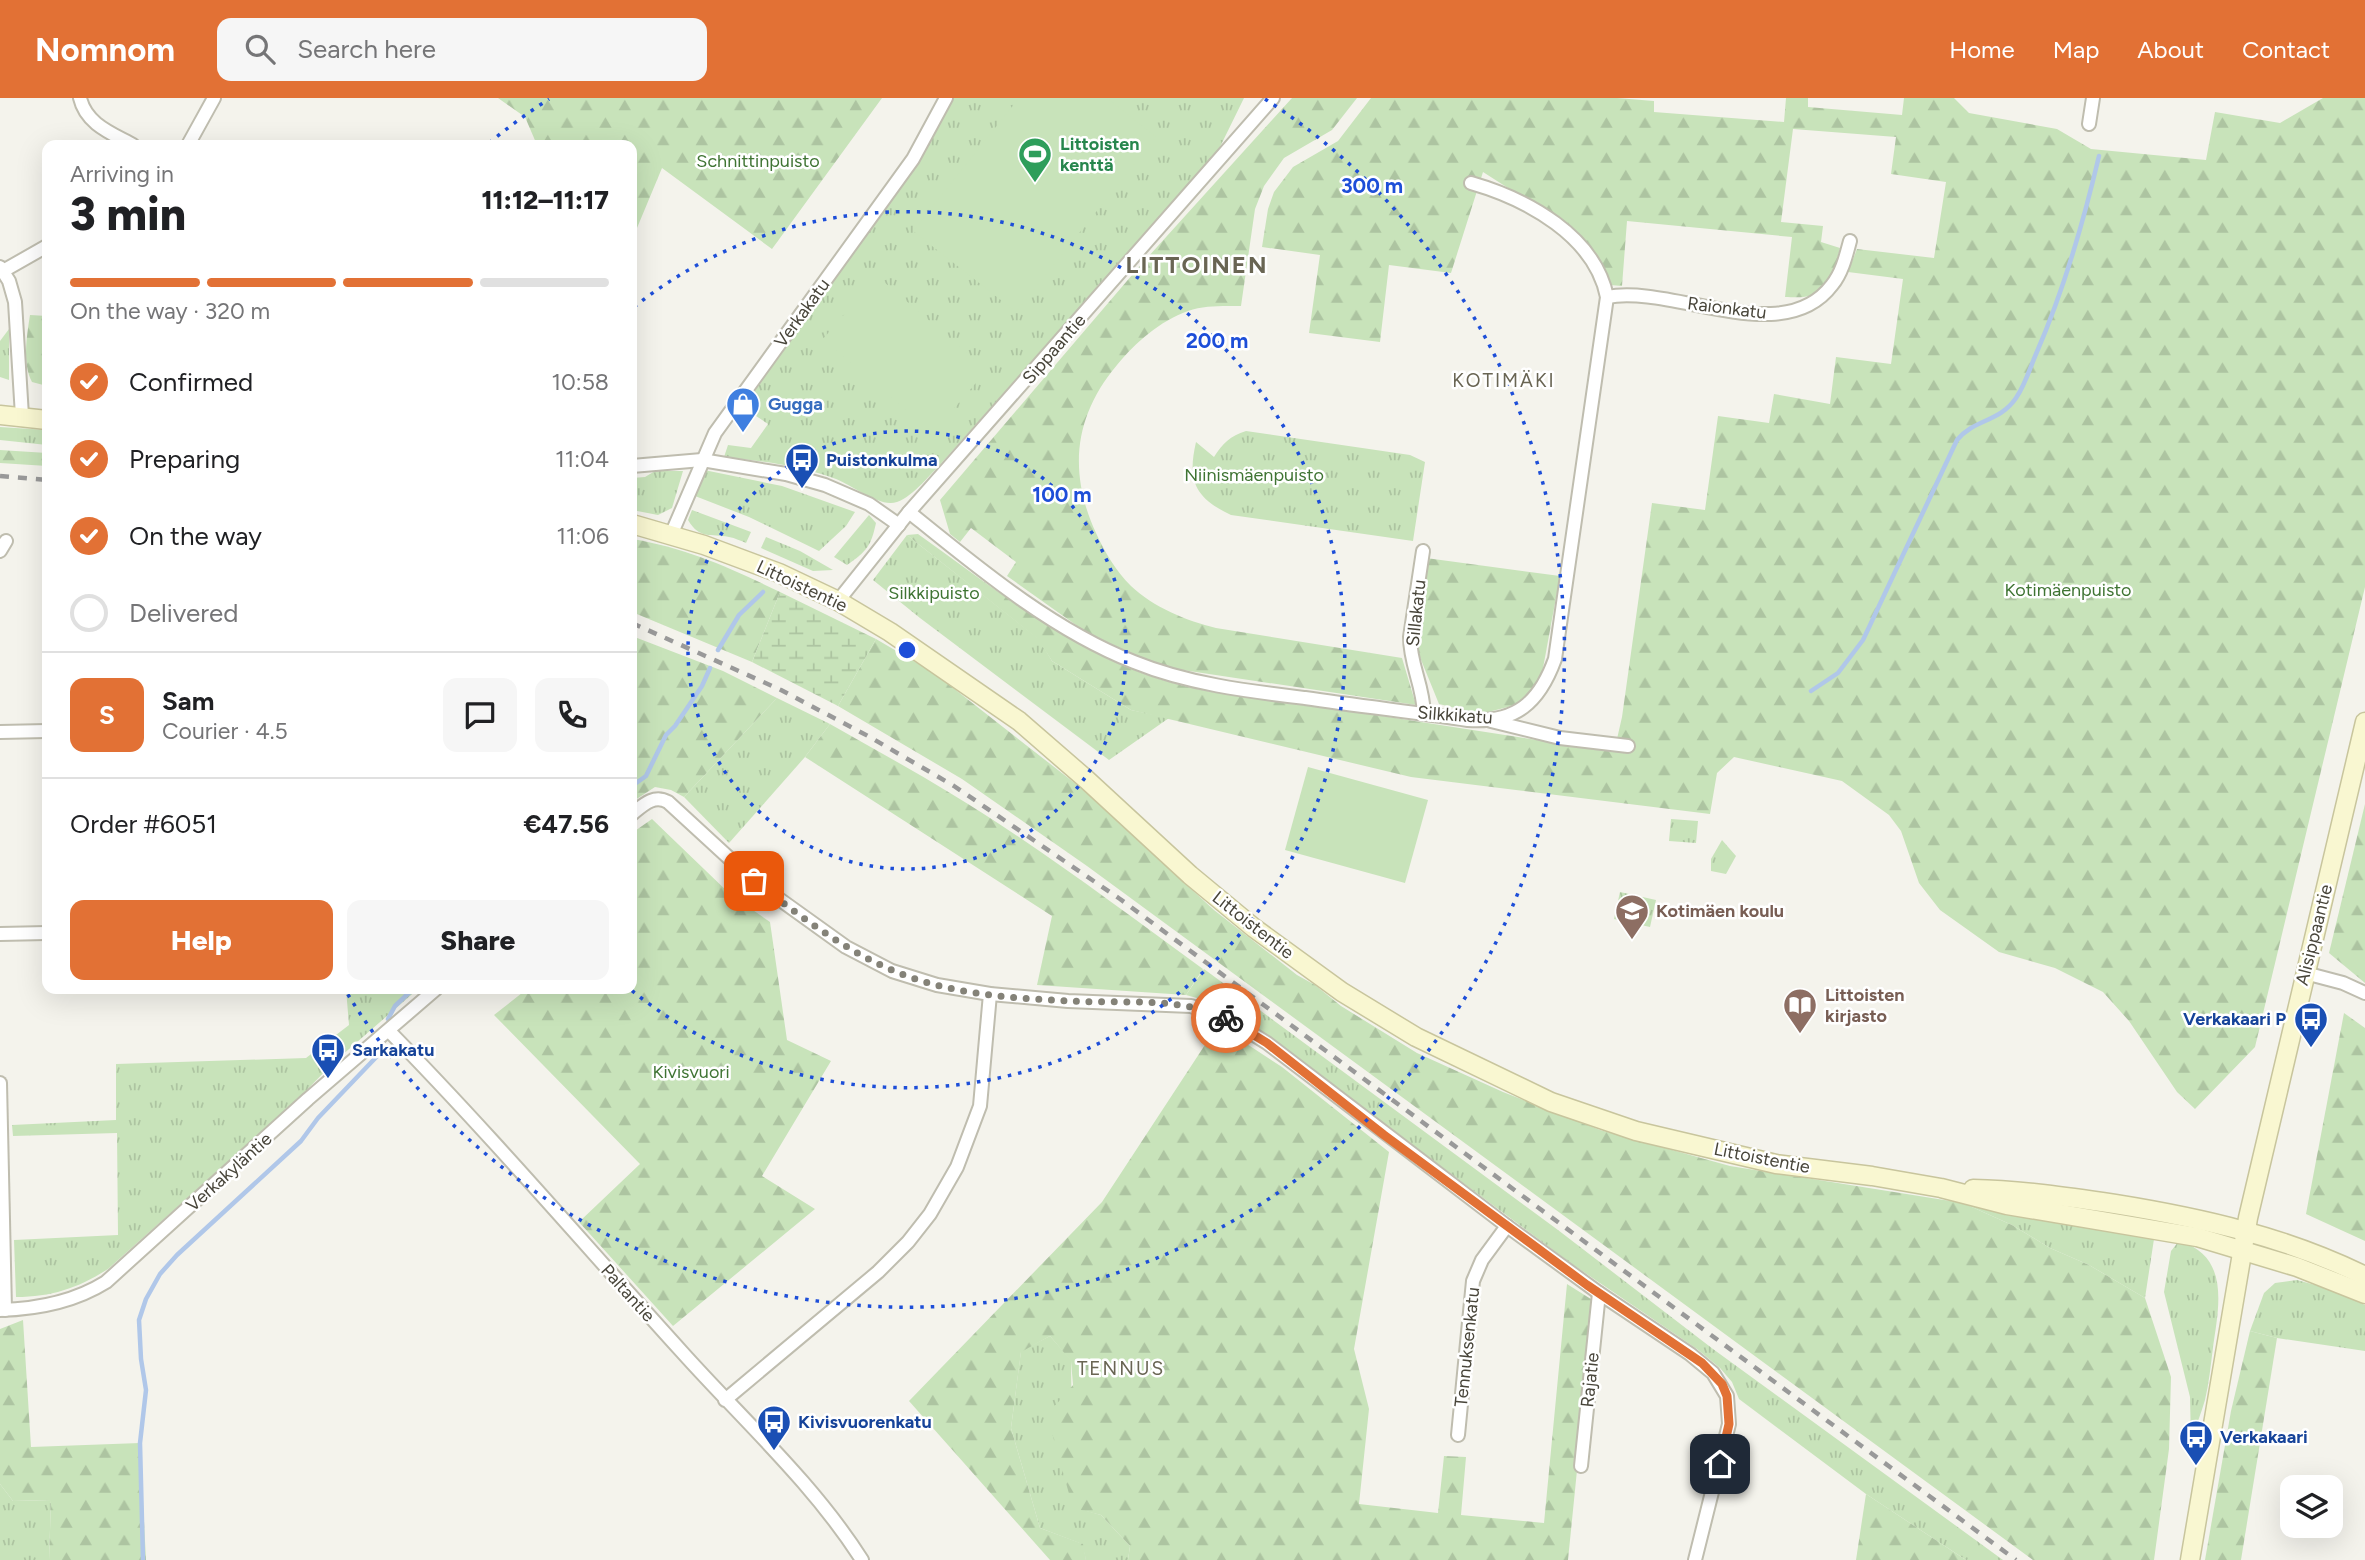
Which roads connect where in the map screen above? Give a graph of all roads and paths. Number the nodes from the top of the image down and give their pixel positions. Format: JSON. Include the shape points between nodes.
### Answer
{"nodes":[{"id":1,"x":79,"y":98,"type":"edge"},
{"id":2,"x":214,"y":98,"type":"edge"},
{"id":3,"x":946,"y":98,"type":"edge"},
{"id":4,"x":1273,"y":98,"type":"edge"},
{"id":5,"x":2093,"y":98,"type":"edge"},
{"id":6,"x":2089,"y":124,"type":"dead end"},
{"id":7,"x":125,"y":140,"type":"edge"},
{"id":8,"x":191,"y":140,"type":"edge"},
{"id":9,"x":1471,"y":183,"type":"dead end"},
{"id":10,"x":1850,"y":241,"type":"dead end"},
{"id":11,"x":42,"y":248,"type":"edge"},
{"id":12,"x":1,"y":269,"type":"edge"},
{"id":13,"x":1607,"y":298,"type":"junction"},
{"id":14,"x":0,"y":415,"type":"edge"},
{"id":15,"x":22,"y":416,"type":"junction"},
{"id":16,"x":42,"y":419,"type":"edge"},
{"id":17,"x":702,"y":460,"type":"junction"},
{"id":18,"x":637,"y":466,"type":"edge"},
{"id":19,"x":909,"y":512,"type":"junction"},
{"id":20,"x":637,"y":525,"type":"edge"},
{"id":21,"x":898,"y":525,"type":"junction"},
{"id":22,"x":671,"y":535,"type":"junction"},
{"id":23,"x":1423,"y":551,"type":"dead end"},
{"id":24,"x":838,"y":601,"type":"junction"},
{"id":25,"x":1424,"y":714,"type":"junction"},
{"id":26,"x":1491,"y":720,"type":"junction"},
{"id":27,"x":2365,"y":722,"type":"edge"},
{"id":28,"x":42,"y":731,"type":"edge"},
{"id":29,"x":0,"y":732,"type":"edge"},
{"id":30,"x":1628,"y":746,"type":"dead end"},
{"id":31,"x":637,"y":810,"type":"edge"},
{"id":32,"x":42,"y":933,"type":"edge"},
{"id":33,"x":0,"y":934,"type":"edge"},
{"id":34,"x":2305,"y":973,"type":"junction"},
{"id":35,"x":2365,"y":993,"type":"edge"},
{"id":36,"x":430,"y":994,"type":"edge"},
{"id":37,"x":990,"y":994,"type":"junction"},
{"id":38,"x":389,"y":1031,"type":"junction"},
{"id":39,"x":0,"y":1083,"type":"edge"},
{"id":40,"x":1941,"y":1188,"type":"junction"},
{"id":41,"x":1507,"y":1226,"type":"junction"},
{"id":42,"x":2245,"y":1230,"type":"junction"},
{"id":43,"x":2242,"y":1249,"type":"junction"},
{"id":44,"x":2365,"y":1276,"type":"edge"},
{"id":45,"x":1599,"y":1293,"type":"junction"},
{"id":46,"x":2365,"y":1294,"type":"edge"},
{"id":47,"x":2,"y":1310,"type":"edge"},
{"id":48,"x":725,"y":1400,"type":"junction"},
{"id":49,"x":1458,"y":1435,"type":"dead end"},
{"id":50,"x":1581,"y":1466,"type":"dead end"},
{"id":51,"x":862,"y":1560,"type":"edge"},
{"id":52,"x":1695,"y":1560,"type":"edge"},
{"id":53,"x":2190,"y":1560,"type":"edge"}],
"edges":[{"from":1,"to":7,"type":"street","via":[[93,121]]},
{"from":2,"to":8,"type":"street"},
{"from":3,"to":17,"type":"street","name":"Verkakatu","via":[[913,159],[715,433]]},
{"from":4,"to":19,"type":"street","name":"Sippaantie"},
{"from":5,"to":6,"type":"street"},
{"from":9,"to":13,"type":"street","name":"Silkkikatu","via":[[1530,209],[1574,239],[1601,275]]},
{"from":10,"to":13,"type":"street","name":"Raionkatu","via":[[1834,284],[1802,309],[1740,312],[1639,295]]},
{"from":11,"to":12,"type":"street"},
{"from":12,"to":15,"type":"street","via":[[15,302]]},
{"from":13,"to":26,"type":"street","name":"Silkkikatu","via":[[1555,659],[1530,702],[1513,714]]},
{"from":14,"to":15,"type":"street"},
{"from":15,"to":16,"type":"street"},
{"from":17,"to":18,"type":"street"},
{"from":17,"to":21,"type":"street","via":[[825,485],[869,505]]},
{"from":17,"to":22,"type":"street","name":"Verkakatu"},
{"from":19,"to":21,"type":"street","name":"Sippaantie"},
{"from":19,"to":25,"type":"street","name":"Silkkikatu","via":[[1032,606],[1132,662],[1226,687]]},
{"from":20,"to":22,"type":"street","name":"Littoistentie"},
{"from":21,"to":24,"type":"street","name":"Sippaantie"},
{"from":22,"to":24,"type":"street","name":"Littoistentie","via":[[742,558]]},
{"from":23,"to":25,"type":"street","name":"Sillakatu","via":[[1409,637]]},
{"from":24,"to":40,"type":"street","name":"Littoistentie","via":[[1019,721],[1254,928],[1342,992],[1416,1037],[1551,1102],[1636,1130],[1776,1164]]},
{"from":25,"to":26,"type":"street","name":"Silkkikatu"},
{"from":26,"to":30,"type":"street","via":[[1560,738]]},
{"from":27,"to":34,"type":"street","name":"Alisippaantie"},
{"from":28,"to":29,"type":"street"},
{"from":31,"to":37,"type":"street","via":[[651,800],[663,799],[754,881],[870,960],[915,979]]},
{"from":32,"to":33,"type":"street"},
{"from":34,"to":35,"type":"street"},
{"from":34,"to":42,"type":"street","name":"Alisippaantie"},
{"from":36,"to":38,"type":"street","name":"Verkakyläntie"},
{"from":37,"to":41,"type":"street","via":[[1191,1006],[1224,1017],[1267,1043]]},
{"from":37,"to":48,"type":"street","via":[[981,1106],[965,1149],[935,1205],[878,1272]]},
{"from":38,"to":47,"type":"street","name":"Verkakyläntie","via":[[106,1282],[62,1302]]},
{"from":38,"to":48,"type":"street","name":"Paltantie"},
{"from":39,"to":47,"type":"street"},
{"from":40,"to":42,"type":"street","name":"Littoistentie","via":[[2059,1195]]},
{"from":40,"to":43,"type":"street","name":"Littoistentie","via":[[2007,1205],[2197,1237]]},
{"from":41,"to":45,"type":"street"},
{"from":41,"to":49,"type":"street","name":"Tennuksenkatu","via":[[1482,1260],[1474,1281]]},
{"from":42,"to":43,"type":"street"},
{"from":42,"to":44,"type":"street","name":"Littoistentie"},
{"from":43,"to":46,"type":"street","name":"Littoistentie"},
{"from":43,"to":53,"type":"street"},
{"from":45,"to":50,"type":"street","name":"Rajatie"},
{"from":45,"to":52,"type":"street","via":[[1702,1363],[1727,1396],[1729,1424]]},
{"from":48,"to":51,"type":"street","name":"Paltantie","via":[[814,1494]]}]}
